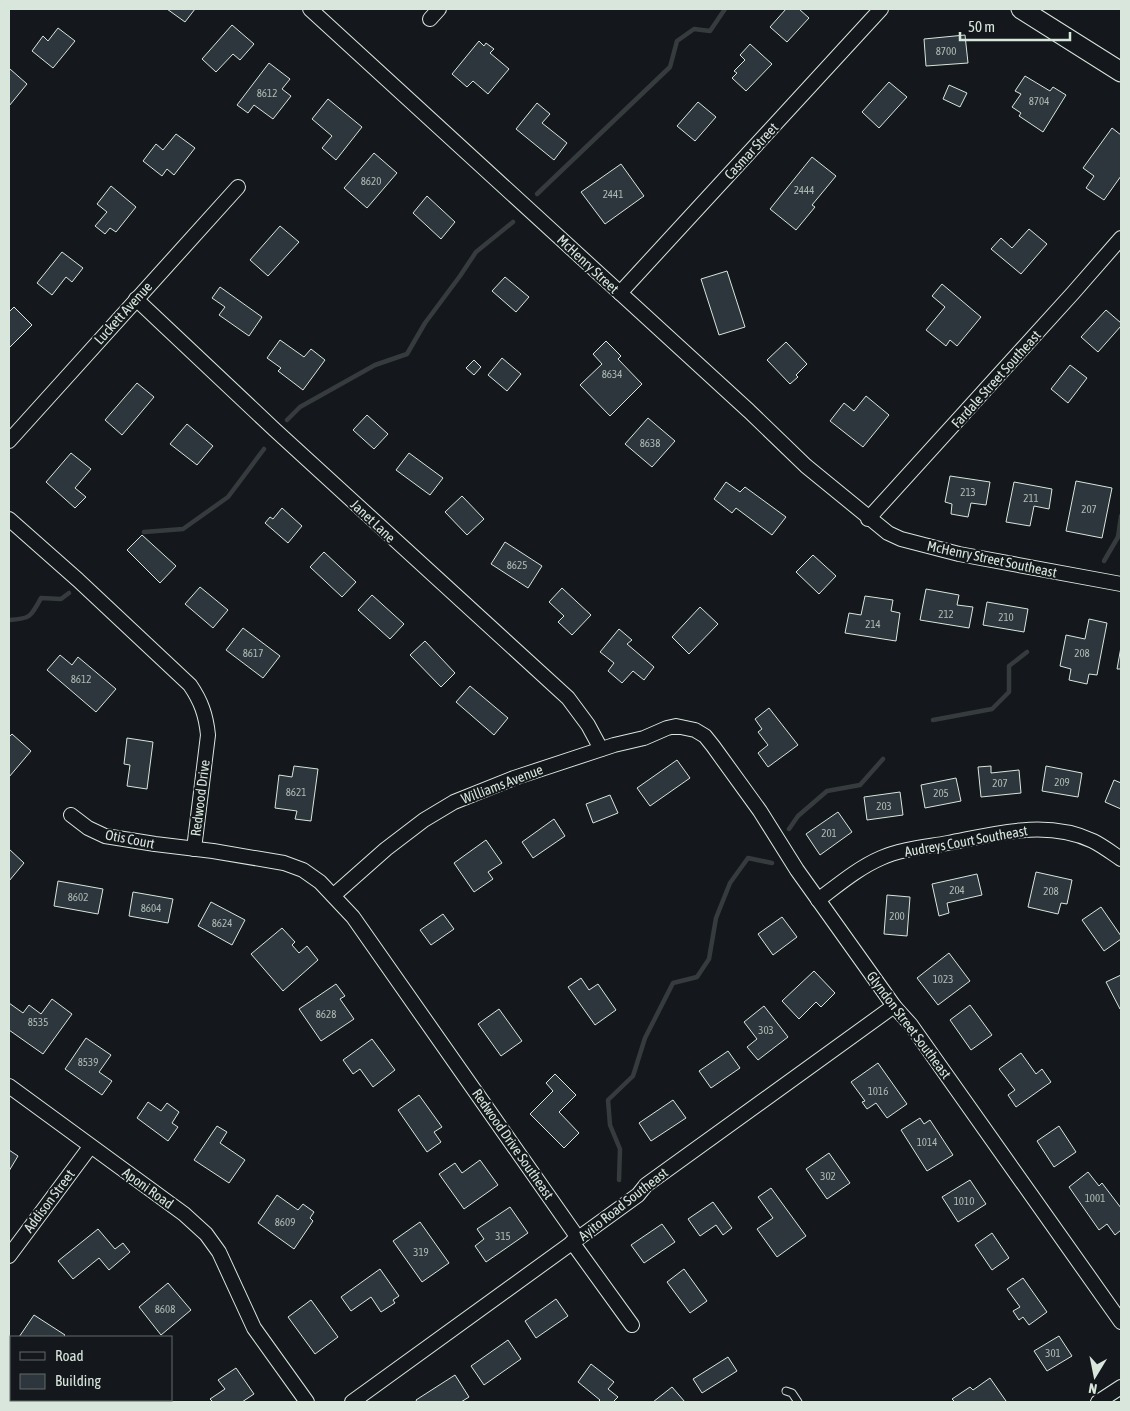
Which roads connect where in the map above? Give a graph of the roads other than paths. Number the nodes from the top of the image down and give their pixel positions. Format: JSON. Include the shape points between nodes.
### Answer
{"nodes":[{"id":1,"x":310,"y":9,"type":"edge"},
{"id":2,"x":882,"y":9,"type":"edge"},
{"id":3,"x":1021,"y":9,"type":"edge"},
{"id":4,"x":1121,"y":72,"type":"edge"},
{"id":5,"x":238,"y":187,"type":"dead end"},
{"id":6,"x":1121,"y":238,"type":"edge"},
{"id":7,"x":620,"y":293,"type":"junction"},
{"id":8,"x":136,"y":299,"type":"junction"},
{"id":9,"x":9,"y":441,"type":"edge"},
{"id":10,"x":9,"y":519,"type":"edge"},
{"id":11,"x":868,"y":519,"type":"junction"},
{"id":12,"x":1121,"y":584,"type":"edge"},
{"id":13,"x":695,"y":730,"type":"joint"},
{"id":14,"x":601,"y":749,"type":"junction"},
{"id":15,"x":71,"y":815,"type":"dead end"},
{"id":16,"x":194,"y":849,"type":"junction"},
{"id":17,"x":1121,"y":860,"type":"edge"},
{"id":18,"x":334,"y":895,"type":"junction"},
{"id":19,"x":818,"y":900,"type":"junction"},
{"id":20,"x":894,"y":1006,"type":"junction"},
{"id":21,"x":447,"y":1050,"type":"joint"},
{"id":22,"x":9,"y":1086,"type":"edge"},
{"id":23,"x":90,"y":1147,"type":"junction"},
{"id":24,"x":575,"y":1240,"type":"junction"},
{"id":25,"x":9,"y":1256,"type":"edge"},
{"id":26,"x":1121,"y":1322,"type":"edge"},
{"id":27,"x":632,"y":1325,"type":"dead end"},
{"id":28,"x":1121,"y":1387,"type":"edge"},
{"id":29,"x":786,"y":1392,"type":"dead end"},
{"id":30,"x":307,"y":1402,"type":"edge"},
{"id":31,"x":352,"y":1402,"type":"edge"},
{"id":32,"x":798,"y":1402,"type":"edge"},
{"id":33,"x":1098,"y":1402,"type":"edge"}],
"edges":[{"from":1,"to":7,"type":"street","name":"McHenry Street"},
{"from":2,"to":7,"type":"street","name":"Casmar Street"},
{"from":3,"to":4,"type":"main road"},
{"from":5,"to":8,"type":"street","name":"Luckett Avenue"},
{"from":6,"to":11,"type":"street","name":"Fardale Street Southeast"},
{"from":7,"to":11,"type":"street","name":"McHenry Street","via":[[806,466]]},
{"from":8,"to":9,"type":"street","name":"Luckett Avenue"},
{"from":8,"to":14,"type":"street","name":"Janet Lane","via":[[568,698]]},
{"from":10,"to":16,"type":"street","name":"Redwood Drive","via":[[190,685],[200,700],[208,734]]},
{"from":11,"to":12,"type":"street","name":"McHenry Street Southeast","via":[[901,539],[1006,564]]},
{"from":13,"to":14,"type":"street","name":"Williams Avenue","via":[[667,728],[644,738]]},
{"from":13,"to":19,"type":"street","name":"Glyndon Street Southeast","via":[[713,746]]},
{"from":14,"to":18,"type":"street","name":"Williams Avenue","via":[[454,802],[386,849]]},
{"from":15,"to":16,"type":"street","name":"Otis Court","via":[[105,836]]},
{"from":16,"to":18,"type":"street","name":"Redwood Drive","via":[[284,863],[303,870]]},
{"from":17,"to":19,"type":"street","name":"Audreys Court Southeast","via":[[1103,846],[1073,833],[1029,829],[883,857],[863,867]]},
{"from":18,"to":21,"type":"street","name":"Redwood Drive"},
{"from":19,"to":20,"type":"street","name":"Glyndon Street Southeast"},
{"from":20,"to":24,"type":"street","name":"Ayito Road Southeast"},
{"from":20,"to":26,"type":"street","name":"Glyndon Street Southeast","via":[[911,1024]]},
{"from":21,"to":24,"type":"street","name":"Redwood Drive Southeast"},
{"from":22,"to":23,"type":"street","name":"Aponi Road"},
{"from":23,"to":25,"type":"street","name":"Addison Street"},
{"from":23,"to":30,"type":"street","name":"Aponi Road","via":[[184,1214],[206,1234],[225,1263],[251,1322]]},
{"from":24,"to":27,"type":"street","name":"Redwood Drive Southeast"},
{"from":24,"to":31,"type":"street","name":"Ayito Road Southeast"},
{"from":28,"to":33,"type":"street"},
{"from":29,"to":32,"type":"lane","via":[[792,1393]]}]}
